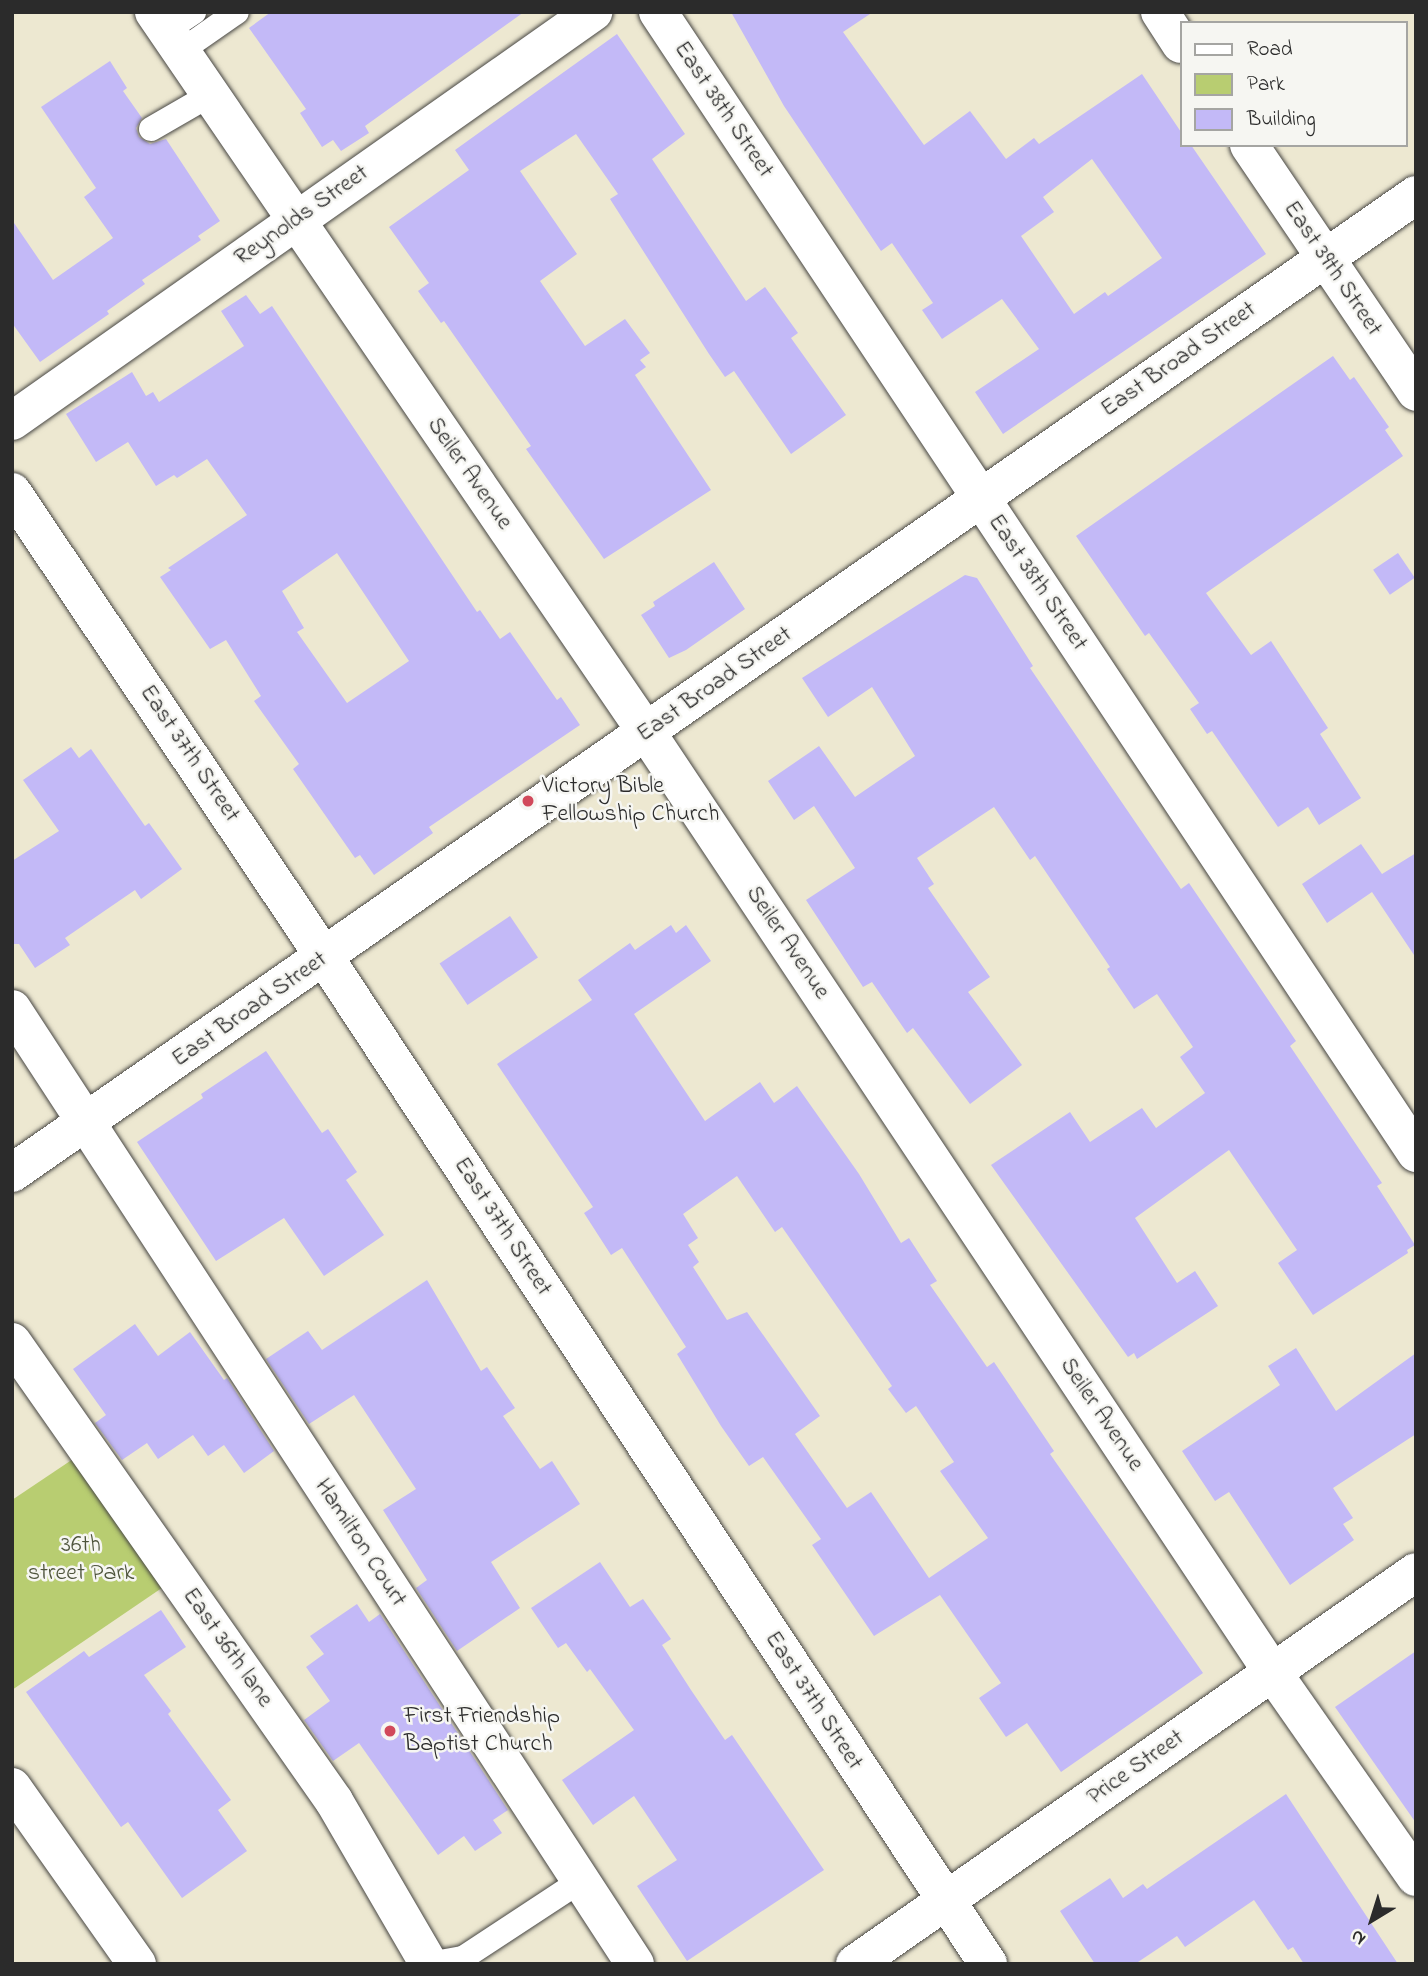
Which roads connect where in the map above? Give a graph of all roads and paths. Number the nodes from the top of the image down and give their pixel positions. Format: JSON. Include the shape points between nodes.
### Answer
{"nodes":[{"id":1,"x":237,"y":12,"type":"edge"},
{"id":2,"x":593,"y":12,"type":"edge"},
{"id":3,"x":658,"y":12,"type":"edge"},
{"id":4,"x":1160,"y":12,"type":"edge"},
{"id":5,"x":174,"y":27,"type":"edge"},
{"id":6,"x":1180,"y":42,"type":"edge"},
{"id":7,"x":210,"y":95,"type":"junction"},
{"id":8,"x":150,"y":129,"type":"dead end"},
{"id":9,"x":1250,"y":147,"type":"edge"},
{"id":10,"x":1416,"y":195,"type":"edge"},
{"id":11,"x":294,"y":221,"type":"junction"},
{"id":12,"x":1325,"y":259,"type":"junction"},
{"id":13,"x":1416,"y":392,"type":"edge"},
{"id":14,"x":12,"y":421,"type":"edge"},
{"id":15,"x":12,"y":492,"type":"edge"},
{"id":16,"x":981,"y":499,"type":"junction"},
{"id":17,"x":647,"y":733,"type":"junction"},
{"id":18,"x":325,"y":958,"type":"junction"},
{"id":19,"x":12,"y":1009,"type":"edge"},
{"id":20,"x":86,"y":1123,"type":"junction"},
{"id":21,"x":1416,"y":1153,"type":"edge"},
{"id":22,"x":12,"y":1173,"type":"edge"},
{"id":23,"x":12,"y":1342,"type":"edge"},
{"id":24,"x":1416,"y":1572,"type":"edge"},
{"id":25,"x":1273,"y":1673,"type":"junction"},
{"id":26,"x":12,"y":1787,"type":"edge"},
{"id":27,"x":1416,"y":1877,"type":"edge"},
{"id":28,"x":580,"y":1881,"type":"junction"},
{"id":29,"x":944,"y":1901,"type":"junction"},
{"id":30,"x":136,"y":1964,"type":"edge"},
{"id":31,"x":429,"y":1964,"type":"edge"},
{"id":32,"x":635,"y":1964,"type":"edge"},
{"id":33,"x":855,"y":1964,"type":"edge"},
{"id":34,"x":988,"y":1964,"type":"edge"}],
"edges":[{"from":1,"to":5,"type":"lane"},
{"from":2,"to":11,"type":"street","name":"Reynolds Street"},
{"from":3,"to":16,"type":"street","name":"East 38th Street"},
{"from":4,"to":6,"type":"street"},
{"from":5,"to":7,"type":"street","name":"Seiler Avenue"},
{"from":7,"to":8,"type":"lane"},
{"from":7,"to":11,"type":"street","name":"Seiler Avenue"},
{"from":9,"to":12,"type":"street","name":"East 39th Street"},
{"from":10,"to":12,"type":"street","name":"East Broad Street"},
{"from":11,"to":14,"type":"street","name":"Reynolds Street"},
{"from":11,"to":17,"type":"street","name":"Seiler Avenue"},
{"from":12,"to":13,"type":"street","name":"East 39th Street"},
{"from":12,"to":16,"type":"street","name":"East Broad Street"},
{"from":15,"to":18,"type":"street","name":"East 37th Street"},
{"from":16,"to":17,"type":"street","name":"East Broad Street"},
{"from":16,"to":21,"type":"street","name":"East 38th Street"},
{"from":17,"to":18,"type":"street","name":"East Broad Street"},
{"from":17,"to":25,"type":"street","name":"Seiler Avenue"},
{"from":18,"to":20,"type":"street","name":"East Broad Street"},
{"from":18,"to":29,"type":"street","name":"East 37th Street"},
{"from":19,"to":20,"type":"street","name":"Hamilton Court"},
{"from":20,"to":22,"type":"street","name":"East Broad Street"},
{"from":20,"to":28,"type":"street","name":"Hamilton Court"},
{"from":23,"to":31,"type":"street","name":"East 36th lane","via":[[334,1801]]},
{"from":24,"to":25,"type":"street","name":"Price Street"},
{"from":25,"to":27,"type":"street","name":"Seiler Avenue"},
{"from":25,"to":29,"type":"street","name":"Price Street"},
{"from":26,"to":30,"type":"street"},
{"from":28,"to":31,"type":"lane","via":[[463,1958]]},
{"from":28,"to":32,"type":"street","name":"Hamilton Court"},
{"from":29,"to":33,"type":"street","name":"Price Street"},
{"from":29,"to":34,"type":"street","name":"East 37th Street"}]}
